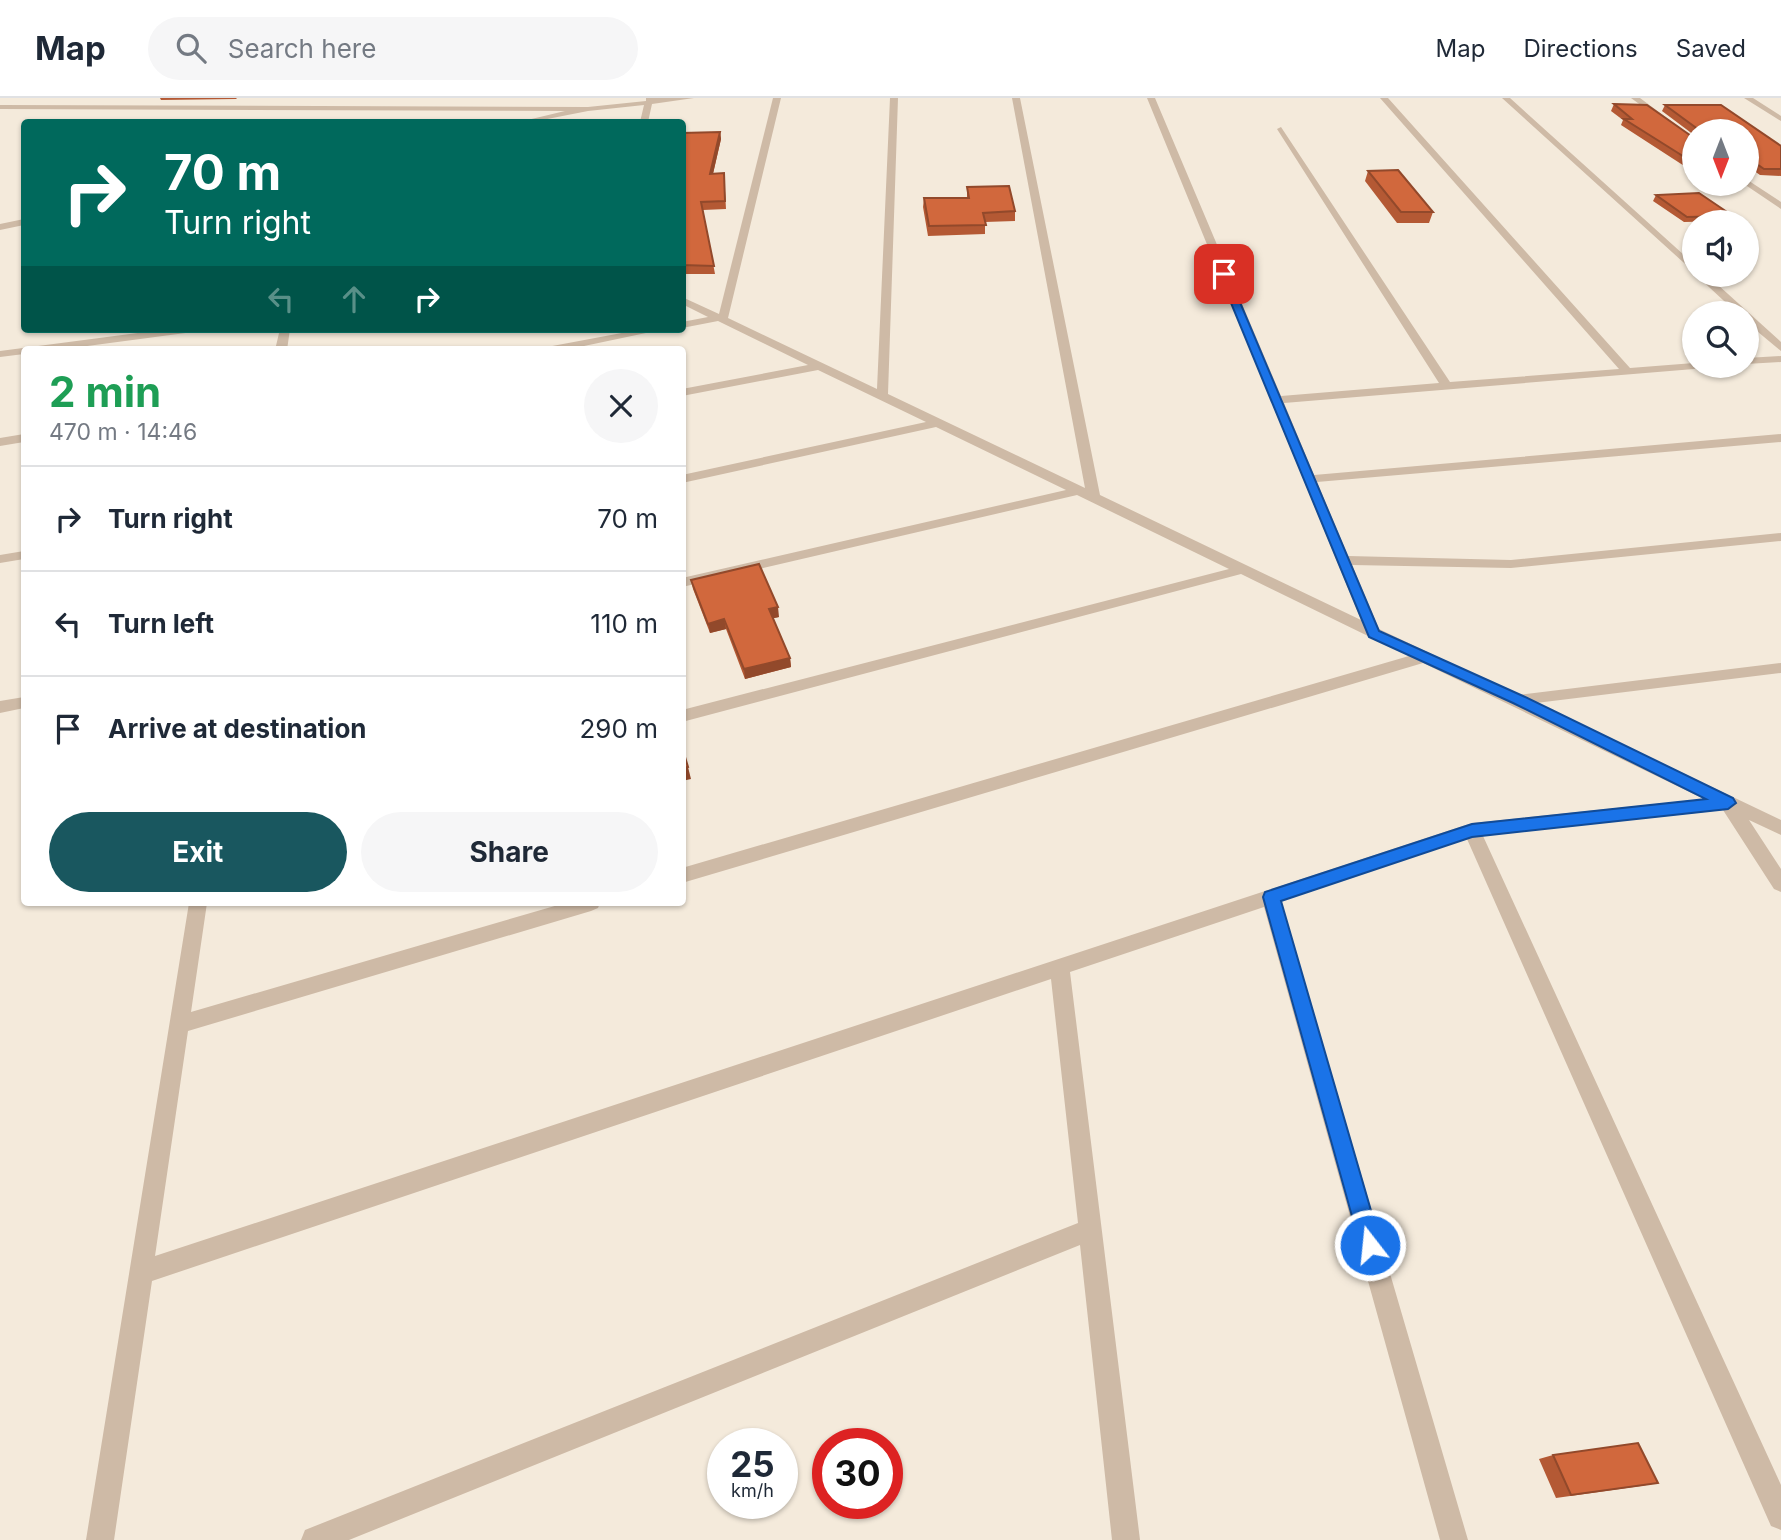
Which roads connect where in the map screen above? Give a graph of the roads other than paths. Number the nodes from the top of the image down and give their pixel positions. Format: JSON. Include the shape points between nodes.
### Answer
{"nodes":[{"id":1,"x":691,"y":98,"type":"edge"},
{"id":2,"x":777,"y":98,"type":"edge"},
{"id":3,"x":894,"y":98,"type":"edge"},
{"id":4,"x":1016,"y":98,"type":"edge"},
{"id":5,"x":1151,"y":98,"type":"edge"},
{"id":6,"x":1384,"y":98,"type":"edge"},
{"id":7,"x":1506,"y":98,"type":"edge"},
{"id":8,"x":1635,"y":98,"type":"edge"},
{"id":9,"x":1748,"y":98,"type":"edge"},
{"id":10,"x":649,"y":100,"type":"edge"},
{"id":11,"x":0,"y":107,"type":"edge"},
{"id":12,"x":588,"y":109,"type":"junction"},
{"id":13,"x":538,"y":119,"type":"edge"},
{"id":14,"x":646,"y":119,"type":"edge"},
{"id":15,"x":1781,"y":119,"type":"edge"},
{"id":16,"x":1281,"y":129,"type":"dead end"},
{"id":17,"x":1682,"y":133,"type":"edge"},
{"id":18,"x":1759,"y":190,"type":"edge"},
{"id":19,"x":1781,"y":206,"type":"edge"},
{"id":20,"x":21,"y":223,"type":"edge"},
{"id":21,"x":0,"y":227,"type":"edge"},
{"id":22,"x":1682,"y":258,"type":"edge"},
{"id":23,"x":1714,"y":287,"type":"edge"},
{"id":24,"x":1730,"y":301,"type":"edge"},
{"id":25,"x":686,"y":302,"type":"edge"},
{"id":26,"x":723,"y":317,"type":"junction"},
{"id":27,"x":686,"y":324,"type":"edge"},
{"id":28,"x":1759,"y":328,"type":"edge"},
{"id":29,"x":162,"y":333,"type":"edge"},
{"id":30,"x":638,"y":333,"type":"edge"},
{"id":31,"x":63,"y":346,"type":"edge"},
{"id":32,"x":569,"y":346,"type":"edge"},
{"id":33,"x":1781,"y":348,"type":"edge"},
{"id":34,"x":21,"y":351,"type":"edge"},
{"id":35,"x":0,"y":354,"type":"edge"},
{"id":36,"x":1781,"y":359,"type":"edge"},
{"id":37,"x":1759,"y":360,"type":"edge"},
{"id":38,"x":820,"y":366,"type":"junction"},
{"id":39,"x":1682,"y":367,"type":"edge"},
{"id":40,"x":1627,"y":371,"type":"junction"},
{"id":41,"x":1447,"y":386,"type":"junction"},
{"id":42,"x":686,"y":392,"type":"edge"},
{"id":43,"x":882,"y":397,"type":"junction"},
{"id":44,"x":1276,"y":400,"type":"junction"},
{"id":45,"x":937,"y":424,"type":"junction"},
{"id":46,"x":21,"y":438,"type":"edge"},
{"id":47,"x":1781,"y":438,"type":"edge"},
{"id":48,"x":0,"y":442,"type":"edge"},
{"id":49,"x":686,"y":478,"type":"edge"},
{"id":50,"x":1309,"y":478,"type":"junction"},
{"id":51,"x":1077,"y":491,"type":"junction"},
{"id":52,"x":1094,"y":499,"type":"junction"},
{"id":53,"x":1781,"y":537,"type":"edge"},
{"id":54,"x":21,"y":556,"type":"edge"},
{"id":55,"x":0,"y":559,"type":"edge"},
{"id":56,"x":1343,"y":560,"type":"junction"},
{"id":57,"x":1241,"y":570,"type":"junction"},
{"id":58,"x":686,"y":582,"type":"edge"},
{"id":59,"x":1374,"y":634,"type":"junction"},
{"id":60,"x":1424,"y":657,"type":"junction"},
{"id":61,"x":1781,"y":668,"type":"edge"},
{"id":62,"x":1518,"y":700,"type":"junction"},
{"id":63,"x":21,"y":704,"type":"edge"},
{"id":64,"x":0,"y":707,"type":"edge"},
{"id":65,"x":686,"y":715,"type":"edge"},
{"id":66,"x":1728,"y":803,"type":"junction"},
{"id":67,"x":1781,"y":828,"type":"edge"},
{"id":68,"x":1472,"y":830,"type":"junction"},
{"id":69,"x":686,"y":875,"type":"edge"},
{"id":70,"x":1781,"y":884,"type":"edge"},
{"id":71,"x":1271,"y":897,"type":"junction"},
{"id":72,"x":198,"y":906,"type":"edge"},
{"id":73,"x":582,"y":906,"type":"edge"},
{"id":74,"x":1060,"y":967,"type":"junction"},
{"id":75,"x":179,"y":1025,"type":"junction"},
{"id":76,"x":1090,"y":1230,"type":"junction"},
{"id":77,"x":141,"y":1273,"type":"junction"},
{"id":78,"x":1781,"y":1516,"type":"edge"},
{"id":79,"x":100,"y":1540,"type":"edge"},
{"id":80,"x":316,"y":1540,"type":"edge"},
{"id":81,"x":1126,"y":1540,"type":"edge"},
{"id":82,"x":1454,"y":1540,"type":"edge"}],
"edges":[{"from":1,"to":10,"type":"street"},
{"from":2,"to":26,"type":"street"},
{"from":3,"to":43,"type":"street"},
{"from":4,"to":52,"type":"street"},
{"from":5,"to":44,"type":"street"},
{"from":6,"to":40,"type":"street"},
{"from":7,"to":22,"type":"street"},
{"from":8,"to":17,"type":"street"},
{"from":9,"to":15,"type":"street"},
{"from":10,"to":12,"type":"street"},
{"from":10,"to":14,"type":"street"},
{"from":11,"to":12,"type":"street"},
{"from":12,"to":13,"type":"street"},
{"from":16,"to":41,"type":"street"},
{"from":18,"to":19,"type":"street"},
{"from":20,"to":21,"type":"street"},
{"from":23,"to":24,"type":"street"},
{"from":25,"to":26,"type":"street"},
{"from":26,"to":27,"type":"street"},
{"from":26,"to":38,"type":"street"},
{"from":28,"to":33,"type":"street"},
{"from":29,"to":31,"type":"street"},
{"from":30,"to":32,"type":"street"},
{"from":34,"to":35,"type":"street"},
{"from":36,"to":37,"type":"street"},
{"from":38,"to":42,"type":"street"},
{"from":38,"to":43,"type":"street"},
{"from":39,"to":40,"type":"street"},
{"from":40,"to":41,"type":"street"},
{"from":41,"to":44,"type":"street"},
{"from":43,"to":45,"type":"street"},
{"from":44,"to":50,"type":"street"},
{"from":45,"to":49,"type":"street"},
{"from":45,"to":51,"type":"street"},
{"from":46,"to":48,"type":"street"},
{"from":47,"to":50,"type":"street"},
{"from":50,"to":56,"type":"street"},
{"from":51,"to":52,"type":"street"},
{"from":51,"to":58,"type":"street"},
{"from":52,"to":57,"type":"street"},
{"from":53,"to":56,"type":"street","via":[[1511,565]]},
{"from":54,"to":55,"type":"street"},
{"from":56,"to":59,"type":"street"},
{"from":57,"to":59,"type":"street"},
{"from":57,"to":65,"type":"street"},
{"from":59,"to":60,"type":"street"},
{"from":60,"to":62,"type":"street"},
{"from":60,"to":69,"type":"street"},
{"from":61,"to":62,"type":"street"},
{"from":62,"to":66,"type":"street"},
{"from":63,"to":64,"type":"street"},
{"from":66,"to":67,"type":"street"},
{"from":66,"to":68,"type":"street"},
{"from":66,"to":70,"type":"street"},
{"from":68,"to":71,"type":"street"},
{"from":68,"to":78,"type":"street"},
{"from":71,"to":74,"type":"street"},
{"from":71,"to":82,"type":"street"},
{"from":72,"to":75,"type":"street"},
{"from":73,"to":75,"type":"street"},
{"from":74,"to":76,"type":"street"},
{"from":74,"to":77,"type":"street"},
{"from":75,"to":77,"type":"street"},
{"from":76,"to":80,"type":"street"},
{"from":76,"to":81,"type":"street"},
{"from":77,"to":79,"type":"street"}]}
